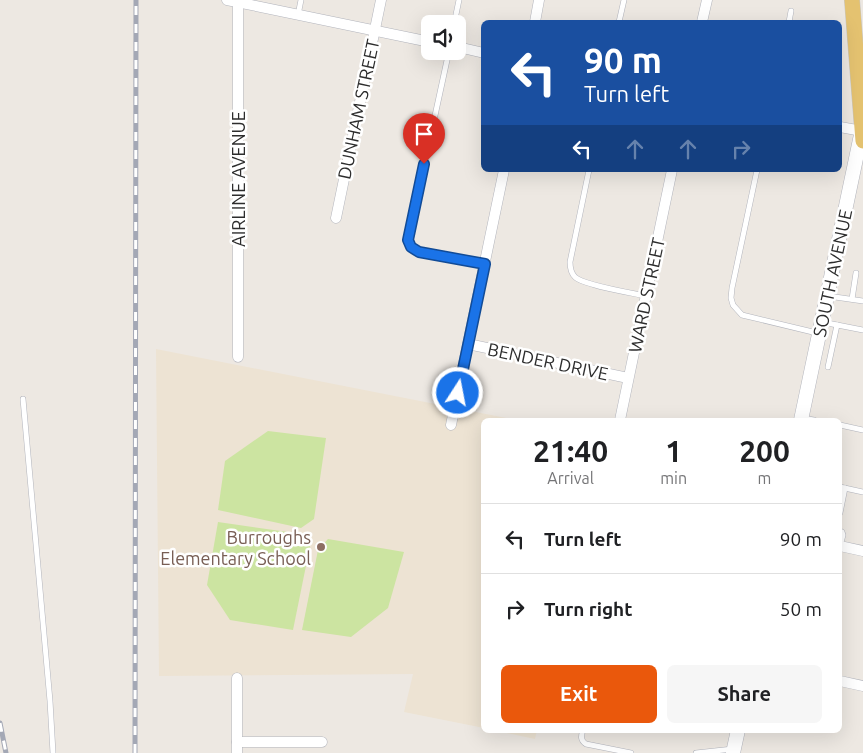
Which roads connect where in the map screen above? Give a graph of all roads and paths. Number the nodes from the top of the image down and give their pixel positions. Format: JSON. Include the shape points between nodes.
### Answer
{"nodes":[{"id":1,"x":227,"y":0,"type":"edge"},
{"id":2,"x":301,"y":0,"type":"edge"},
{"id":3,"x":381,"y":0,"type":"edge"},
{"id":4,"x":459,"y":0,"type":"edge"},
{"id":5,"x":539,"y":0,"type":"edge"},
{"id":6,"x":624,"y":0,"type":"edge"},
{"id":7,"x":707,"y":0,"type":"edge"},
{"id":8,"x":852,"y":0,"type":"edge"},
{"id":9,"x":238,"y":1,"type":"edge"},
{"id":10,"x":791,"y":11,"type":"dead end"},
{"id":11,"x":298,"y":14,"type":"junction"},
{"id":12,"x":456,"y":15,"type":"edge"},
{"id":13,"x":535,"y":20,"type":"edge"},
{"id":14,"x":619,"y":20,"type":"edge"},
{"id":15,"x":702,"y":20,"type":"edge"},
{"id":16,"x":789,"y":20,"type":"edge"},
{"id":17,"x":375,"y":31,"type":"junction"},
{"id":18,"x":421,"y":40,"type":"edge"},
{"id":19,"x":466,"y":49,"type":"edge"},
{"id":20,"x":481,"y":52,"type":"edge"},
{"id":21,"x":447,"y":60,"type":"edge"},
{"id":22,"x":842,"y":128,"type":"edge"},
{"id":23,"x":863,"y":133,"type":"edge"},
{"id":24,"x":504,"y":172,"type":"edge"},
{"id":25,"x":589,"y":172,"type":"edge"},
{"id":26,"x":672,"y":172,"type":"edge"},
{"id":27,"x":756,"y":172,"type":"edge"},
{"id":28,"x":336,"y":218,"type":"dead end"},
{"id":29,"x":485,"y":264,"type":"junction"},
{"id":30,"x":856,"y":273,"type":"dead end"},
{"id":31,"x":646,"y":296,"type":"junction"},
{"id":32,"x":828,"y":296,"type":"junction"},
{"id":33,"x":852,"y":299,"type":"junction"},
{"id":34,"x":863,"y":301,"type":"edge"},
{"id":35,"x":838,"y":325,"type":"junction"},
{"id":36,"x":821,"y":328,"type":"junction"},
{"id":37,"x":863,"y":330,"type":"edge"},
{"id":38,"x":468,"y":344,"type":"junction"},
{"id":39,"x":238,"y":357,"type":"dead end"},
{"id":40,"x":828,"y":367,"type":"dead end"},
{"id":41,"x":628,"y":378,"type":"junction"},
{"id":42,"x":23,"y":399,"type":"dead end"},
{"id":43,"x":620,"y":418,"type":"edge"},
{"id":44,"x":805,"y":418,"type":"edge"},
{"id":45,"x":842,"y":425,"type":"edge"},
{"id":46,"x":451,"y":426,"type":"dead end"},
{"id":47,"x":863,"y":430,"type":"edge"},
{"id":48,"x":842,"y":488,"type":"edge"},
{"id":49,"x":863,"y":492,"type":"edge"},
{"id":50,"x":842,"y":546,"type":"edge"},
{"id":51,"x":863,"y":551,"type":"edge"},
{"id":52,"x":237,"y":678,"type":"dead end"},
{"id":53,"x":842,"y":681,"type":"edge"},
{"id":54,"x":863,"y":686,"type":"edge"},
{"id":55,"x":582,"y":733,"type":"edge"},
{"id":56,"x":737,"y":733,"type":"edge"},
{"id":57,"x":322,"y":742,"type":"dead end"},
{"id":58,"x":237,"y":748,"type":"edge"},
{"id":59,"x":733,"y":751,"type":"edge"},
{"id":60,"x":53,"y":753,"type":"edge"},
{"id":61,"x":631,"y":753,"type":"edge"},
{"id":62,"x":696,"y":753,"type":"edge"}],
"edges":[{"from":1,"to":9,"type":"street"},
{"from":2,"to":11,"type":"lane"},
{"from":3,"to":17,"type":"street","name":"DUNHAM STREET"},
{"from":4,"to":12,"type":"lane"},
{"from":5,"to":13,"type":"street"},
{"from":6,"to":14,"type":"lane"},
{"from":7,"to":15,"type":"street"},
{"from":8,"to":23,"type":"main road"},
{"from":9,"to":11,"type":"street"},
{"from":9,"to":39,"type":"street","name":"AIRLINE AVENUE"},
{"from":10,"to":16,"type":"lane"},
{"from":11,"to":17,"type":"street"},
{"from":17,"to":18,"type":"street"},
{"from":17,"to":28,"type":"street","name":"DUNHAM STREET"},
{"from":19,"to":20,"type":"street"},
{"from":21,"to":29,"type":"lane","via":[[408,240],[411,247],[419,252]]},
{"from":22,"to":23,"type":"street"},
{"from":23,"to":32,"type":"street","name":"SOUTH AVENUE"},
{"from":24,"to":29,"type":"street"},
{"from":25,"to":31,"type":"lane","via":[[570,269],[583,282]]},
{"from":26,"to":31,"type":"street","name":"WARD STREET"},
{"from":27,"to":36,"type":"lane","via":[[732,288],[732,305],[742,315]]},
{"from":29,"to":38,"type":"street"},
{"from":30,"to":33,"type":"lane"},
{"from":31,"to":41,"type":"street","name":"WARD STREET"},
{"from":32,"to":33,"type":"lane"},
{"from":32,"to":36,"type":"street","name":"SOUTH AVENUE"},
{"from":33,"to":34,"type":"lane"},
{"from":35,"to":36,"type":"lane"},
{"from":35,"to":37,"type":"lane"},
{"from":35,"to":40,"type":"lane"},
{"from":36,"to":44,"type":"street","name":"SOUTH AVENUE"},
{"from":38,"to":41,"type":"street","name":"BENDER DRIVE"},
{"from":38,"to":46,"type":"street"},
{"from":41,"to":43,"type":"street","name":"WARD STREET"},
{"from":42,"to":60,"type":"lane"},
{"from":45,"to":47,"type":"lane"},
{"from":48,"to":49,"type":"lane"},
{"from":50,"to":51,"type":"street"},
{"from":52,"to":58,"type":"street"},
{"from":53,"to":54,"type":"street"},
{"from":55,"to":61,"type":"lane","via":[[581,738],[586,744]]},
{"from":56,"to":59,"type":"street"},
{"from":57,"to":58,"type":"street"},
{"from":59,"to":62,"type":"lane"}]}
